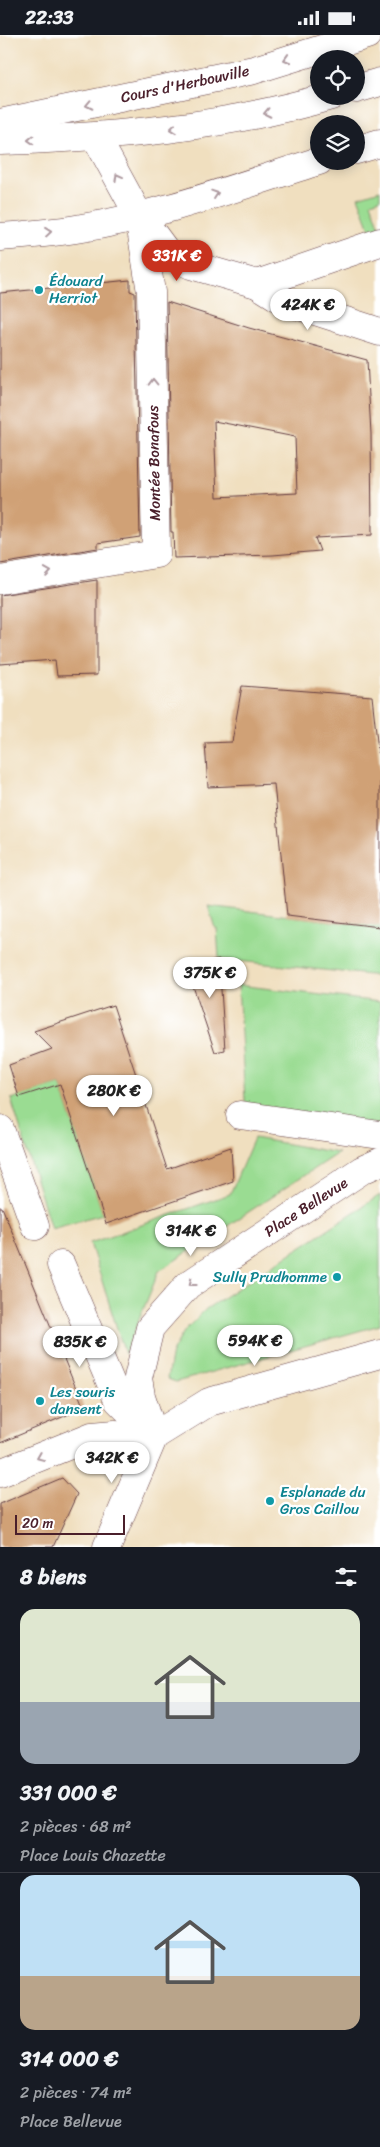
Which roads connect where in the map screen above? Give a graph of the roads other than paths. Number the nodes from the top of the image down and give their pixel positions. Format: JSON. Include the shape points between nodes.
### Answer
{"nodes":[{"id":1,"x":367,"y":35,"type":"edge"},
{"id":2,"x":380,"y":82,"type":"edge"},
{"id":3,"x":365,"y":86,"type":"edge"},
{"id":4,"x":310,"y":102,"type":"edge"},
{"id":5,"x":0,"y":123,"type":"edge"},
{"id":6,"x":96,"y":137,"type":"junction"},
{"id":7,"x":0,"y":141,"type":"edge"},
{"id":8,"x":380,"y":143,"type":"edge"},
{"id":9,"x":365,"y":147,"type":"edge"},
{"id":10,"x":310,"y":164,"type":"edge"},
{"id":11,"x":139,"y":216,"type":"junction"},
{"id":12,"x":0,"y":237,"type":"edge"},
{"id":13,"x":380,"y":242,"type":"edge"},
{"id":14,"x":257,"y":284,"type":"junction"},
{"id":15,"x":380,"y":332,"type":"edge"},
{"id":16,"x":0,"y":580,"type":"edge"},
{"id":17,"x":240,"y":1115,"type":"dead end"},
{"id":18,"x":0,"y":1129,"type":"edge"},
{"id":19,"x":380,"y":1135,"type":"edge"},
{"id":20,"x":380,"y":1162,"type":"edge"},
{"id":21,"x":35,"y":1226,"type":"dead end"},
{"id":22,"x":61,"y":1265,"type":"dead end"},
{"id":23,"x":380,"y":1354,"type":"edge"},
{"id":24,"x":154,"y":1436,"type":"junction"},
{"id":25,"x":0,"y":1473,"type":"edge"},
{"id":26,"x":107,"y":1547,"type":"edge"}],
"edges":[{"from":1,"to":5,"type":"street","name":"Cours d'Herbouville","one_way":true,"via":[[254,70]]},
{"from":2,"to":3,"type":"street"},
{"from":4,"to":6,"type":"street","one_way":true,"via":[[210,124]]},
{"from":6,"to":7,"type":"street","one_way":true},
{"from":11,"to":6,"type":"street","one_way":true},
{"from":8,"to":9,"type":"street"},
{"from":11,"to":10,"type":"street","one_way":true},
{"from":12,"to":11,"type":"street","one_way":true,"via":[[76,229]]},
{"from":11,"to":14,"type":"street","via":[[168,254],[190,265]]},
{"from":16,"to":11,"type":"street","name":"Montée Bonafous","one_way":true,"via":[[156,554],[151,292]]},
{"from":13,"to":14,"type":"street"},
{"from":14,"to":15,"type":"street","via":[[284,301]]},
{"from":17,"to":19,"type":"street"},
{"from":18,"to":21,"type":"street"},
{"from":20,"to":24,"type":"street","name":"Place Bellevue","one_way":true,"via":[[362,1170],[188,1285],[150,1328],[138,1378]]},
{"from":22,"to":24,"type":"street","via":[[118,1400]]},
{"from":23,"to":24,"type":"street","via":[[209,1402]]},
{"from":24,"to":25,"type":"street","one_way":true,"via":[[92,1436]]},
{"from":24,"to":26,"type":"street"}]}
